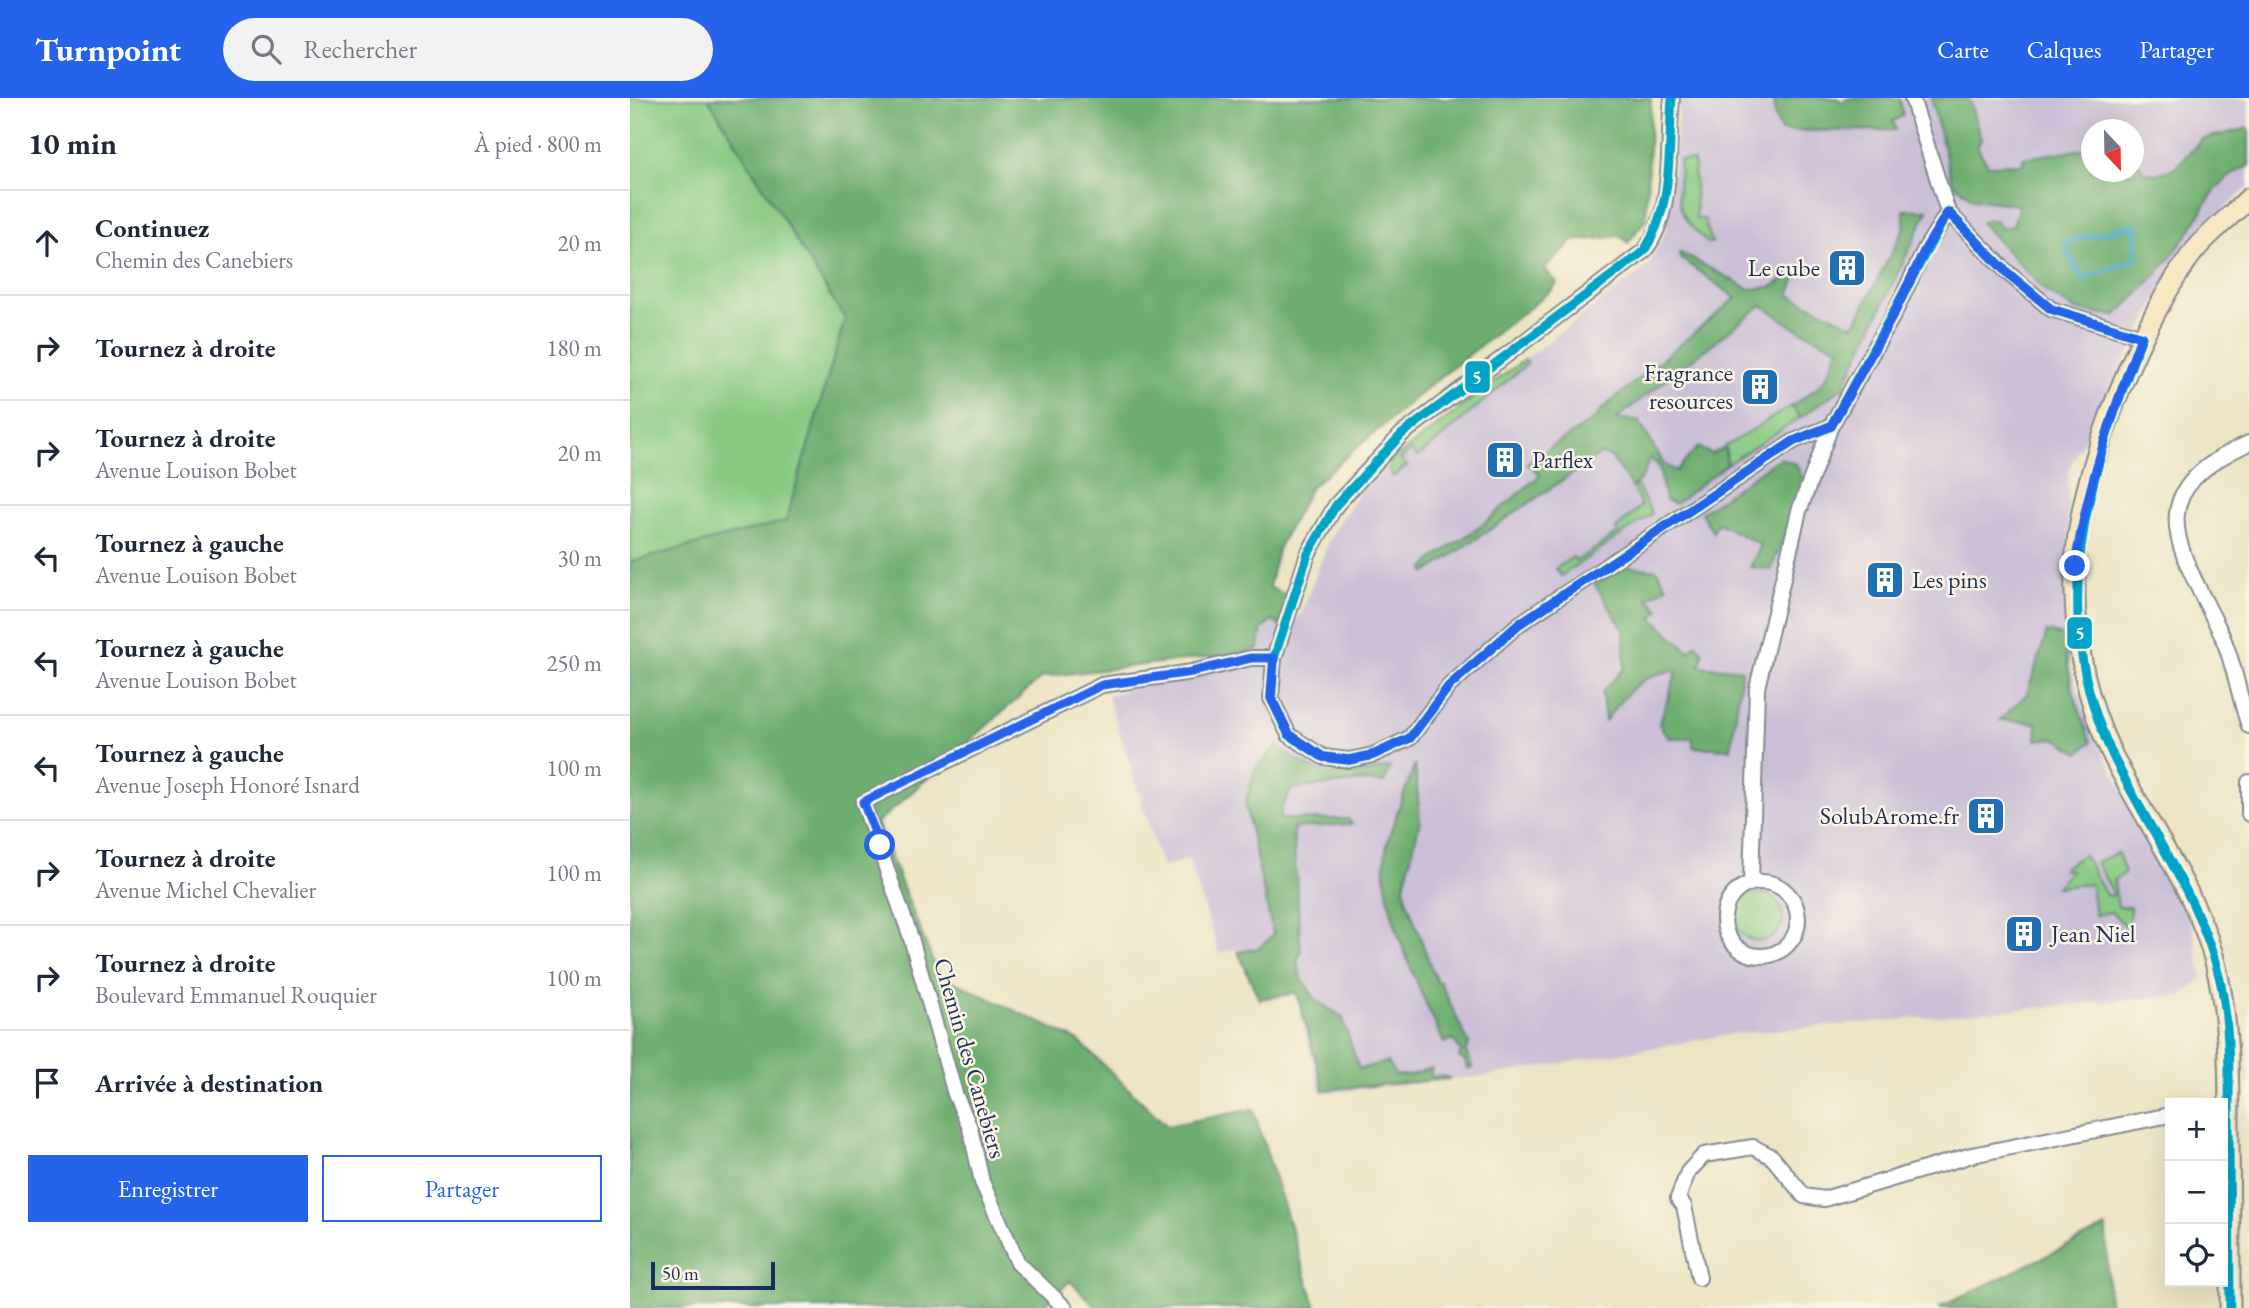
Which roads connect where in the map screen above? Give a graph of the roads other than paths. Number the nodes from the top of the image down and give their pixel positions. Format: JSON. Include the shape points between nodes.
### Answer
{"nodes":[{"id":1,"x":1672,"y":98,"type":"edge"},
{"id":2,"x":1912,"y":98,"type":"edge"},
{"id":3,"x":2249,"y":198,"type":"edge"},
{"id":4,"x":1948,"y":212,"type":"junction"},
{"id":5,"x":2141,"y":337,"type":"junction"},
{"id":6,"x":1831,"y":426,"type":"junction"},
{"id":7,"x":2249,"y":443,"type":"edge"},
{"id":8,"x":1274,"y":658,"type":"junction"},
{"id":9,"x":2249,"y":726,"type":"edge"},
{"id":10,"x":2249,"y":782,"type":"edge"},
{"id":11,"x":2249,"y":814,"type":"edge"},
{"id":12,"x":1751,"y":882,"type":"junction"},
{"id":13,"x":2226,"y":1098,"type":"edge"},
{"id":14,"x":2165,"y":1116,"type":"edge"},
{"id":15,"x":2227,"y":1161,"type":"edge"},
{"id":16,"x":1699,"y":1279,"type":"dead end"},
{"id":17,"x":1065,"y":1308,"type":"edge"},
{"id":18,"x":2230,"y":1308,"type":"edge"}],
"edges":[{"from":1,"to":8,"type":"street","via":[[1664,213],[1656,237],[1644,251],[1402,434],[1336,505],[1308,554]]},
{"from":2,"to":4,"type":"street"},
{"from":3,"to":5,"type":"street","via":[[2187,260]]},
{"from":4,"to":5,"type":"street","via":[[2007,273],[2051,309]]},
{"from":4,"to":6,"type":"street"},
{"from":5,"to":13,"type":"street","via":[[2084,505],[2075,566],[2077,626],[2086,685],[2112,753],[2193,908],[2215,961],[2229,1051]]},
{"from":6,"to":8,"type":"street","via":[[1794,441],[1519,624],[1449,686],[1410,738],[1373,755],[1349,760],[1323,757],[1289,734],[1271,698]]},
{"from":6,"to":12,"type":"street","via":[[1799,511],[1757,688]]},
{"from":7,"to":9,"type":"street","via":[[2206,467],[2187,486],[2175,512],[2192,579],[2231,658]]},
{"from":8,"to":17,"type":"street","name":"Chemin des Canebiers","via":[[1251,658],[1102,685],[863,802],[911,938],[970,1128],[982,1182],[1018,1263]]},
{"from":10,"to":11,"type":"street"},
{"from":12,"to":12,"type":"street","via":[[1736,890],[1726,904],[1727,936],[1738,949],[1753,956],[1770,955],[1785,947],[1795,934],[1798,917],[1794,901],[1783,888]]},
{"from":14,"to":16,"type":"street","via":[[1972,1154],[1824,1199],[1804,1196],[1772,1157],[1753,1147],[1704,1155],[1688,1172],[1678,1198],[1684,1206]]},
{"from":15,"to":18,"type":"street"}]}
